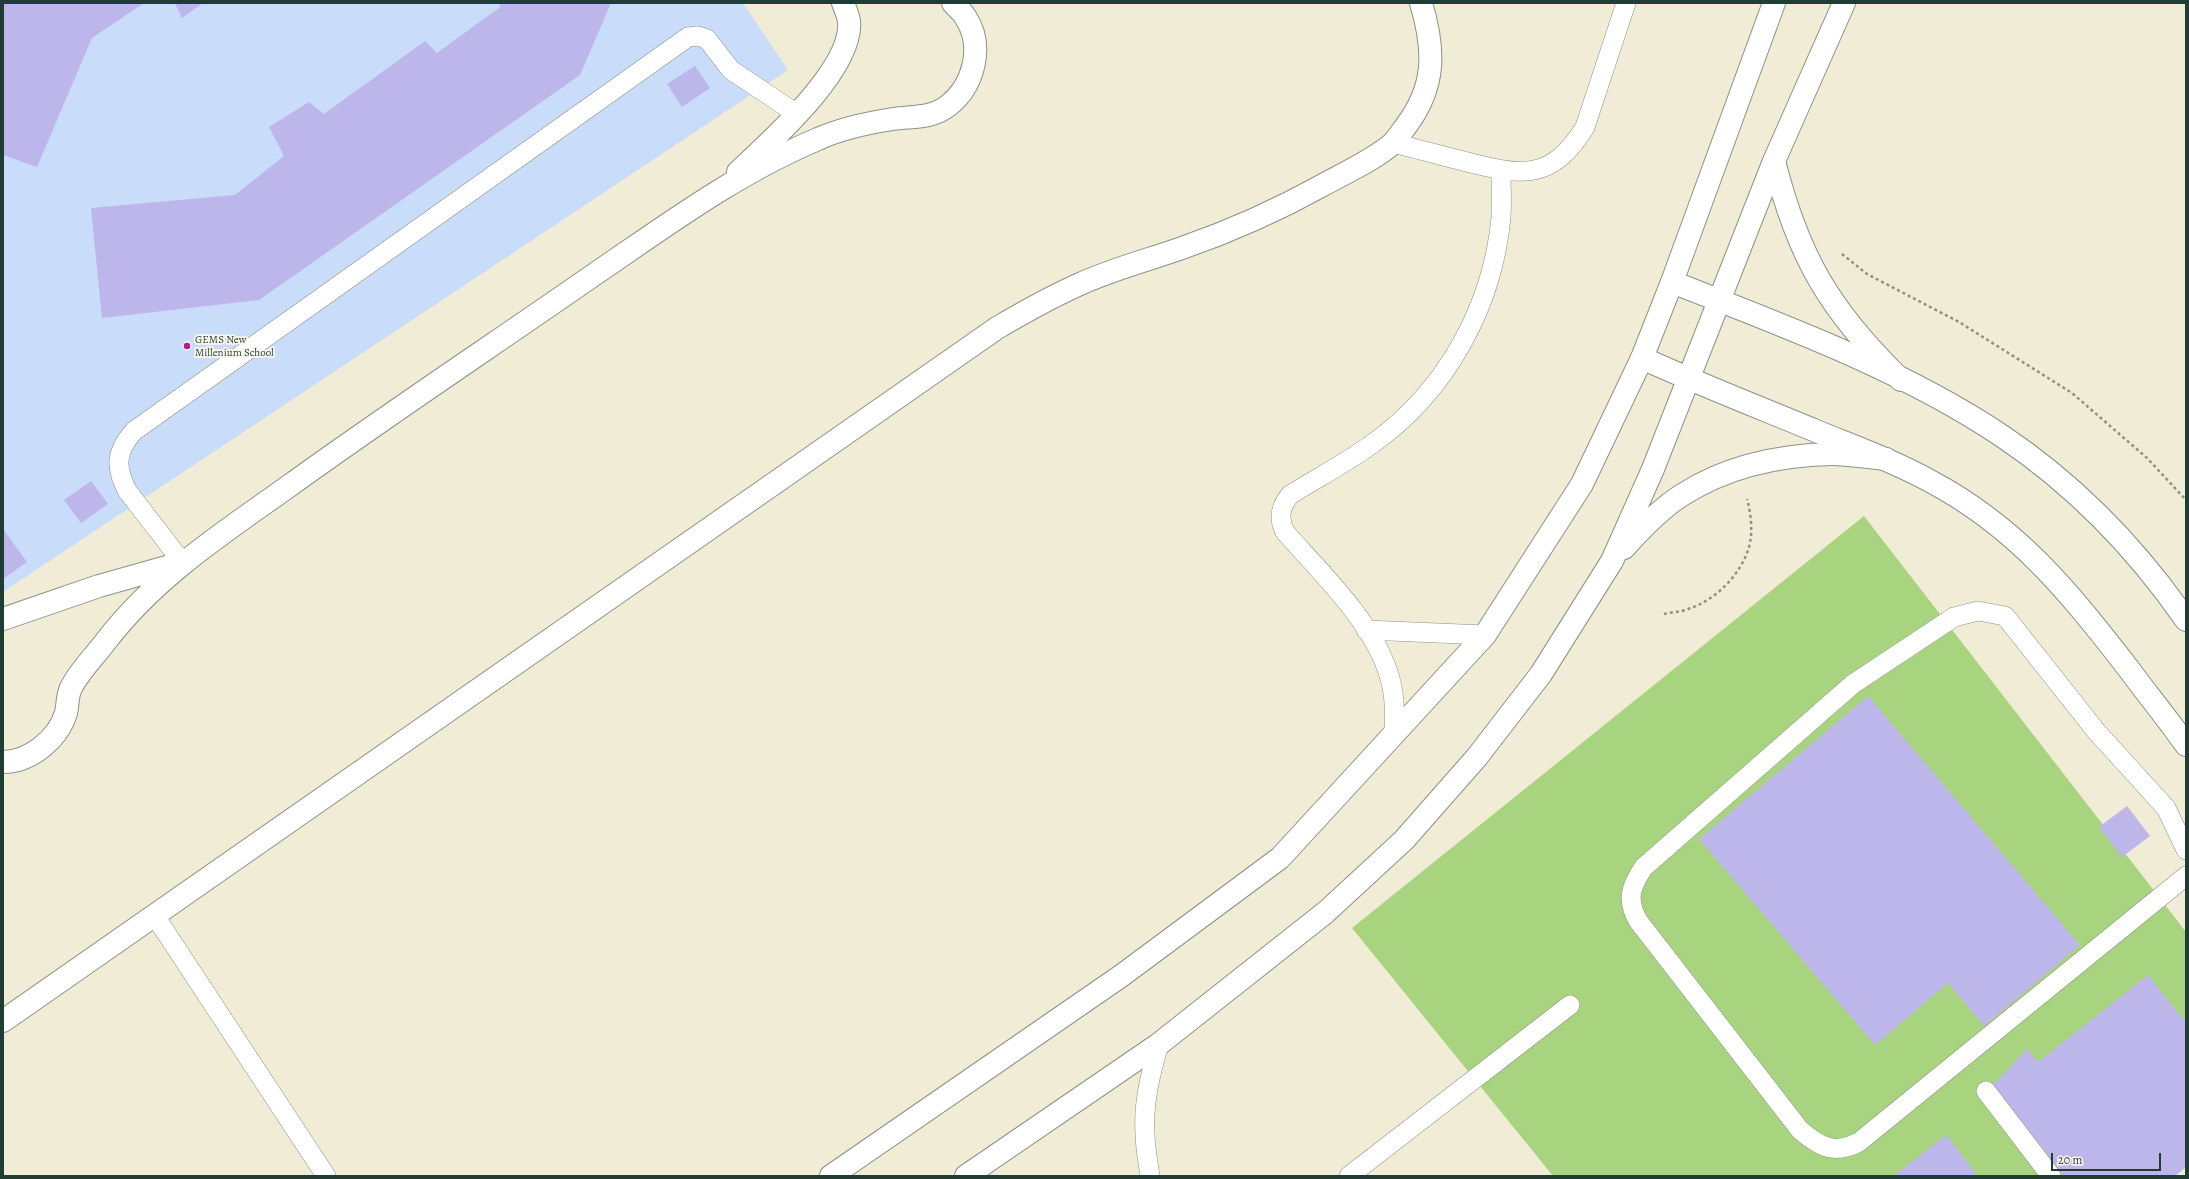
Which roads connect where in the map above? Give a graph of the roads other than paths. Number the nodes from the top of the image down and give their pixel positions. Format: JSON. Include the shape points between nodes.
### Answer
{"nodes":[{"id":1,"x":843,"y":3,"type":"edge"},
{"id":2,"x":953,"y":3,"type":"edge"},
{"id":3,"x":1421,"y":3,"type":"edge"},
{"id":4,"x":1626,"y":3,"type":"edge"},
{"id":5,"x":1774,"y":3,"type":"edge"},
{"id":6,"x":1844,"y":3,"type":"edge"},
{"id":7,"x":797,"y":114,"type":"junction"},
{"id":8,"x":1393,"y":143,"type":"junction"},
{"id":9,"x":1774,"y":161,"type":"junction"},
{"id":10,"x":1501,"y":171,"type":"junction"},
{"id":11,"x":720,"y":189,"type":"junction"},
{"id":12,"x":1672,"y":282,"type":"junction"},
{"id":13,"x":1718,"y":300,"type":"junction"},
{"id":14,"x":1642,"y":358,"type":"junction"},
{"id":15,"x":1687,"y":379,"type":"junction"},
{"id":16,"x":1901,"y":380,"type":"junction"},
{"id":17,"x":1886,"y":459,"type":"junction"},
{"id":18,"x":1612,"y":561,"type":"junction"},
{"id":19,"x":182,"y":563,"type":"junction"},
{"id":20,"x":3,"y":619,"type":"edge"},
{"id":21,"x":2186,"y":620,"type":"edge"},
{"id":22,"x":1366,"y":630,"type":"junction"},
{"id":23,"x":1485,"y":635,"type":"junction"},
{"id":24,"x":1394,"y":733,"type":"junction"},
{"id":25,"x":2186,"y":745,"type":"edge"},
{"id":26,"x":3,"y":762,"type":"edge"},
{"id":27,"x":2186,"y":850,"type":"edge"},
{"id":28,"x":2186,"y":876,"type":"edge"},
{"id":29,"x":155,"y":916,"type":"junction"},
{"id":30,"x":1570,"y":1005,"type":"dead end"},
{"id":31,"x":3,"y":1021,"type":"edge"},
{"id":32,"x":1159,"y":1044,"type":"junction"},
{"id":33,"x":1986,"y":1091,"type":"dead end"},
{"id":34,"x":326,"y":1176,"type":"edge"},
{"id":35,"x":831,"y":1176,"type":"edge"},
{"id":36,"x":966,"y":1176,"type":"edge"},
{"id":37,"x":1150,"y":1176,"type":"edge"},
{"id":38,"x":1349,"y":1176,"type":"edge"},
{"id":39,"x":2051,"y":1176,"type":"edge"}],
"edges":[{"from":1,"to":7,"type":"street","via":[[849,21],[845,43],[825,82]]},
{"from":2,"to":11,"type":"street","via":[[967,19],[975,42],[974,67],[964,90],[947,107],[924,117],[857,125],[819,138]]},
{"from":3,"to":8,"type":"street","via":[[1432,51],[1428,82],[1418,110]]},
{"from":4,"to":10,"type":"lane","via":[[1584,127],[1574,144],[1560,158],[1542,168],[1523,172]]},
{"from":5,"to":12,"type":"street"},
{"from":6,"to":9,"type":"street"},
{"from":7,"to":11,"type":"street"},
{"from":7,"to":19,"type":"lane","via":[[730,70],[707,39],[698,36],[688,37],[134,431],[120,454],[118,468],[122,481]]},
{"from":8,"to":10,"type":"lane"},
{"from":8,"to":29,"type":"street","via":[[1299,198],[1242,225],[1079,284],[997,328]]},
{"from":9,"to":13,"type":"street"},
{"from":9,"to":16,"type":"street","via":[[1784,203],[1818,281],[1842,317],[1870,350]]},
{"from":10,"to":22,"type":"lane","via":[[1501,216],[1494,261],[1481,303],[1462,344],[1438,381],[1407,415],[1373,444],[1290,495],[1280,513],[1280,523],[1284,532],[1341,596]]},
{"from":11,"to":19,"type":"street","via":[[326,459]]},
{"from":12,"to":13,"type":"street"},
{"from":12,"to":14,"type":"street"},
{"from":13,"to":15,"type":"street"},
{"from":13,"to":16,"type":"street"},
{"from":14,"to":15,"type":"street"},
{"from":14,"to":23,"type":"street","via":[[1582,484]]},
{"from":15,"to":17,"type":"street"},
{"from":15,"to":18,"type":"street","via":[[1653,469]]},
{"from":16,"to":21,"type":"street","via":[[1953,406],[2002,436],[2049,470],[2093,509],[2133,550]]},
{"from":17,"to":18,"type":"street","via":[[1833,454],[1780,458],[1728,472],[1682,495],[1647,523]]},
{"from":17,"to":25,"type":"street","via":[[1930,481],[1972,507],[2012,536],[2048,570],[2080,606]]},
{"from":18,"to":32,"type":"street","via":[[1541,674],[1477,757],[1404,840],[1326,912]]},
{"from":19,"to":20,"type":"street","via":[[99,586]]},
{"from":19,"to":26,"type":"street","via":[[133,607],[91,660],[69,690],[66,715],[53,737],[33,754],[8,763]]},
{"from":22,"to":23,"type":"lane"},
{"from":22,"to":24,"type":"lane","via":[[1379,650],[1388,672],[1395,713]]},
{"from":23,"to":24,"type":"street"},
{"from":24,"to":35,"type":"street","via":[[1280,858],[1121,976]]},
{"from":27,"to":28,"type":"lane","via":[[2166,808],[2096,731],[2005,616],[1978,611],[1954,617],[1852,684],[1644,867],[1634,882],[1631,899],[1632,910],[1639,922],[1800,1130],[1816,1144],[1846,1149],[1859,1142]]},
{"from":29,"to":31,"type":"street"},
{"from":29,"to":34,"type":"lane"},
{"from":30,"to":38,"type":"lane"},
{"from":32,"to":36,"type":"street"},
{"from":32,"to":37,"type":"lane","via":[[1149,1078],[1144,1132]]},
{"from":33,"to":39,"type":"lane"}]}
